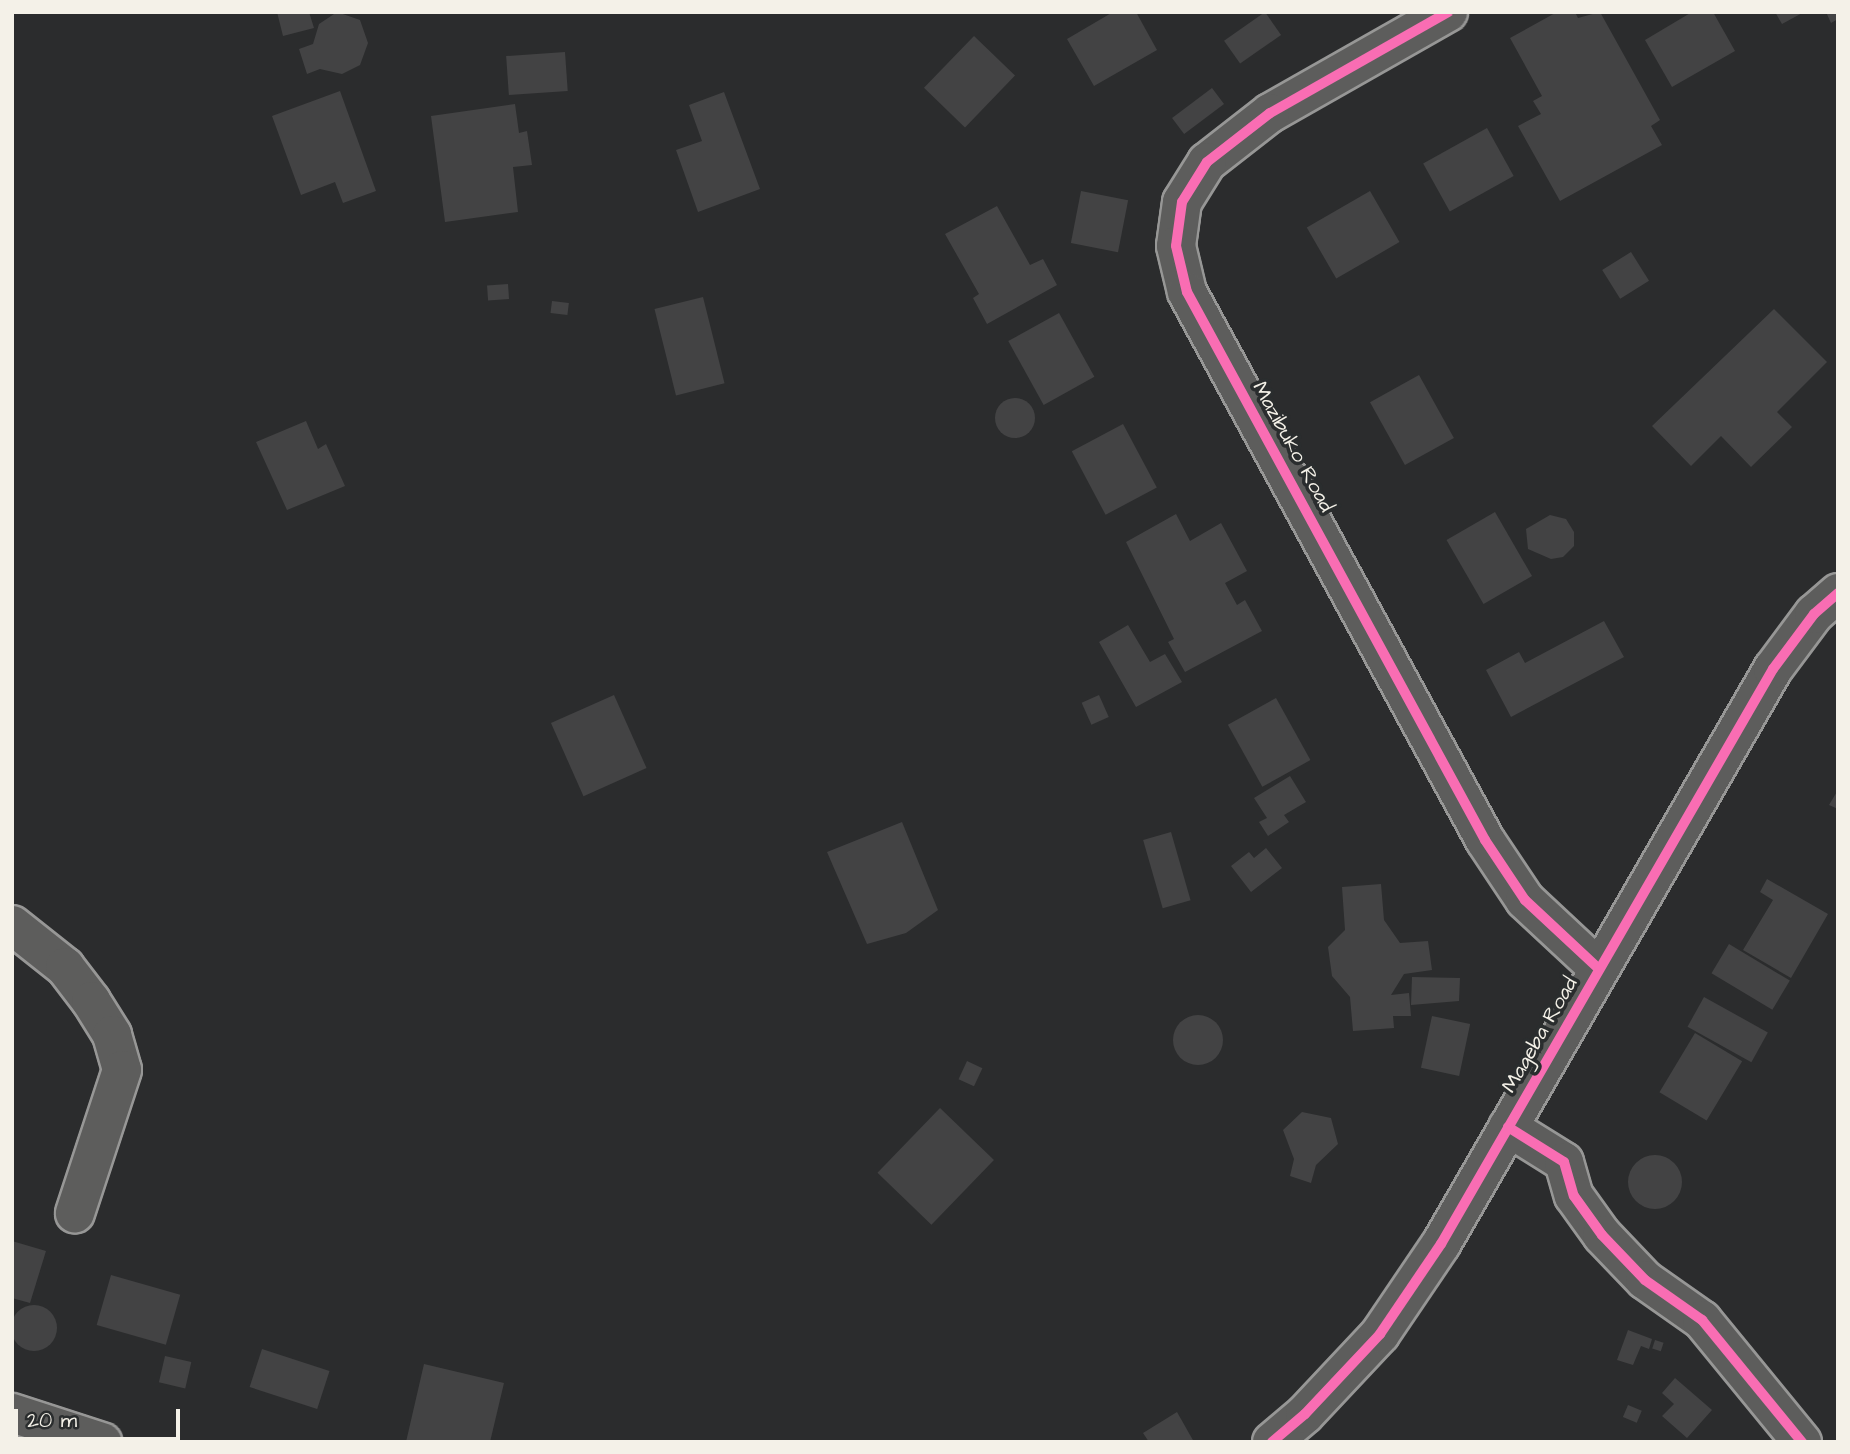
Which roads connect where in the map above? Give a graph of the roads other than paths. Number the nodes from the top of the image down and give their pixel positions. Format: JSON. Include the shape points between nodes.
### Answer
{"nodes":[{"id":1,"x":1448,"y":12,"type":"edge"},
{"id":2,"x":1838,"y":593,"type":"edge"},
{"id":3,"x":12,"y":925,"type":"edge"},
{"id":4,"x":1600,"y":969,"type":"junction"},
{"id":5,"x":1508,"y":1127,"type":"junction"},
{"id":6,"x":75,"y":1213,"type":"dead end"},
{"id":7,"x":12,"y":1413,"type":"edge"},
{"id":8,"x":102,"y":1442,"type":"edge"},
{"id":9,"x":1272,"y":1442,"type":"edge"},
{"id":10,"x":1801,"y":1442,"type":"edge"}],
"edges":[{"from":1,"to":4,"type":"street","name":"Mazibuko Road","via":[[1269,113],[1207,162],[1182,202],[1176,246],[1187,292],[1485,840],[1525,900]]},
{"from":2,"to":4,"type":"street","name":"Mageba Road","via":[[1814,614],[1773,669]]},
{"from":3,"to":6,"type":"street","via":[[65,967],[91,1001],[112,1035],[122,1070]]},
{"from":4,"to":5,"type":"street","name":"Mageba Road"},
{"from":5,"to":9,"type":"street","name":"Mageba Road","via":[[1441,1244],[1380,1334],[1305,1414]]},
{"from":5,"to":10,"type":"street","via":[[1564,1162],[1574,1196],[1602,1235],[1645,1280],[1702,1320]]},
{"from":7,"to":8,"type":"street"}]}
